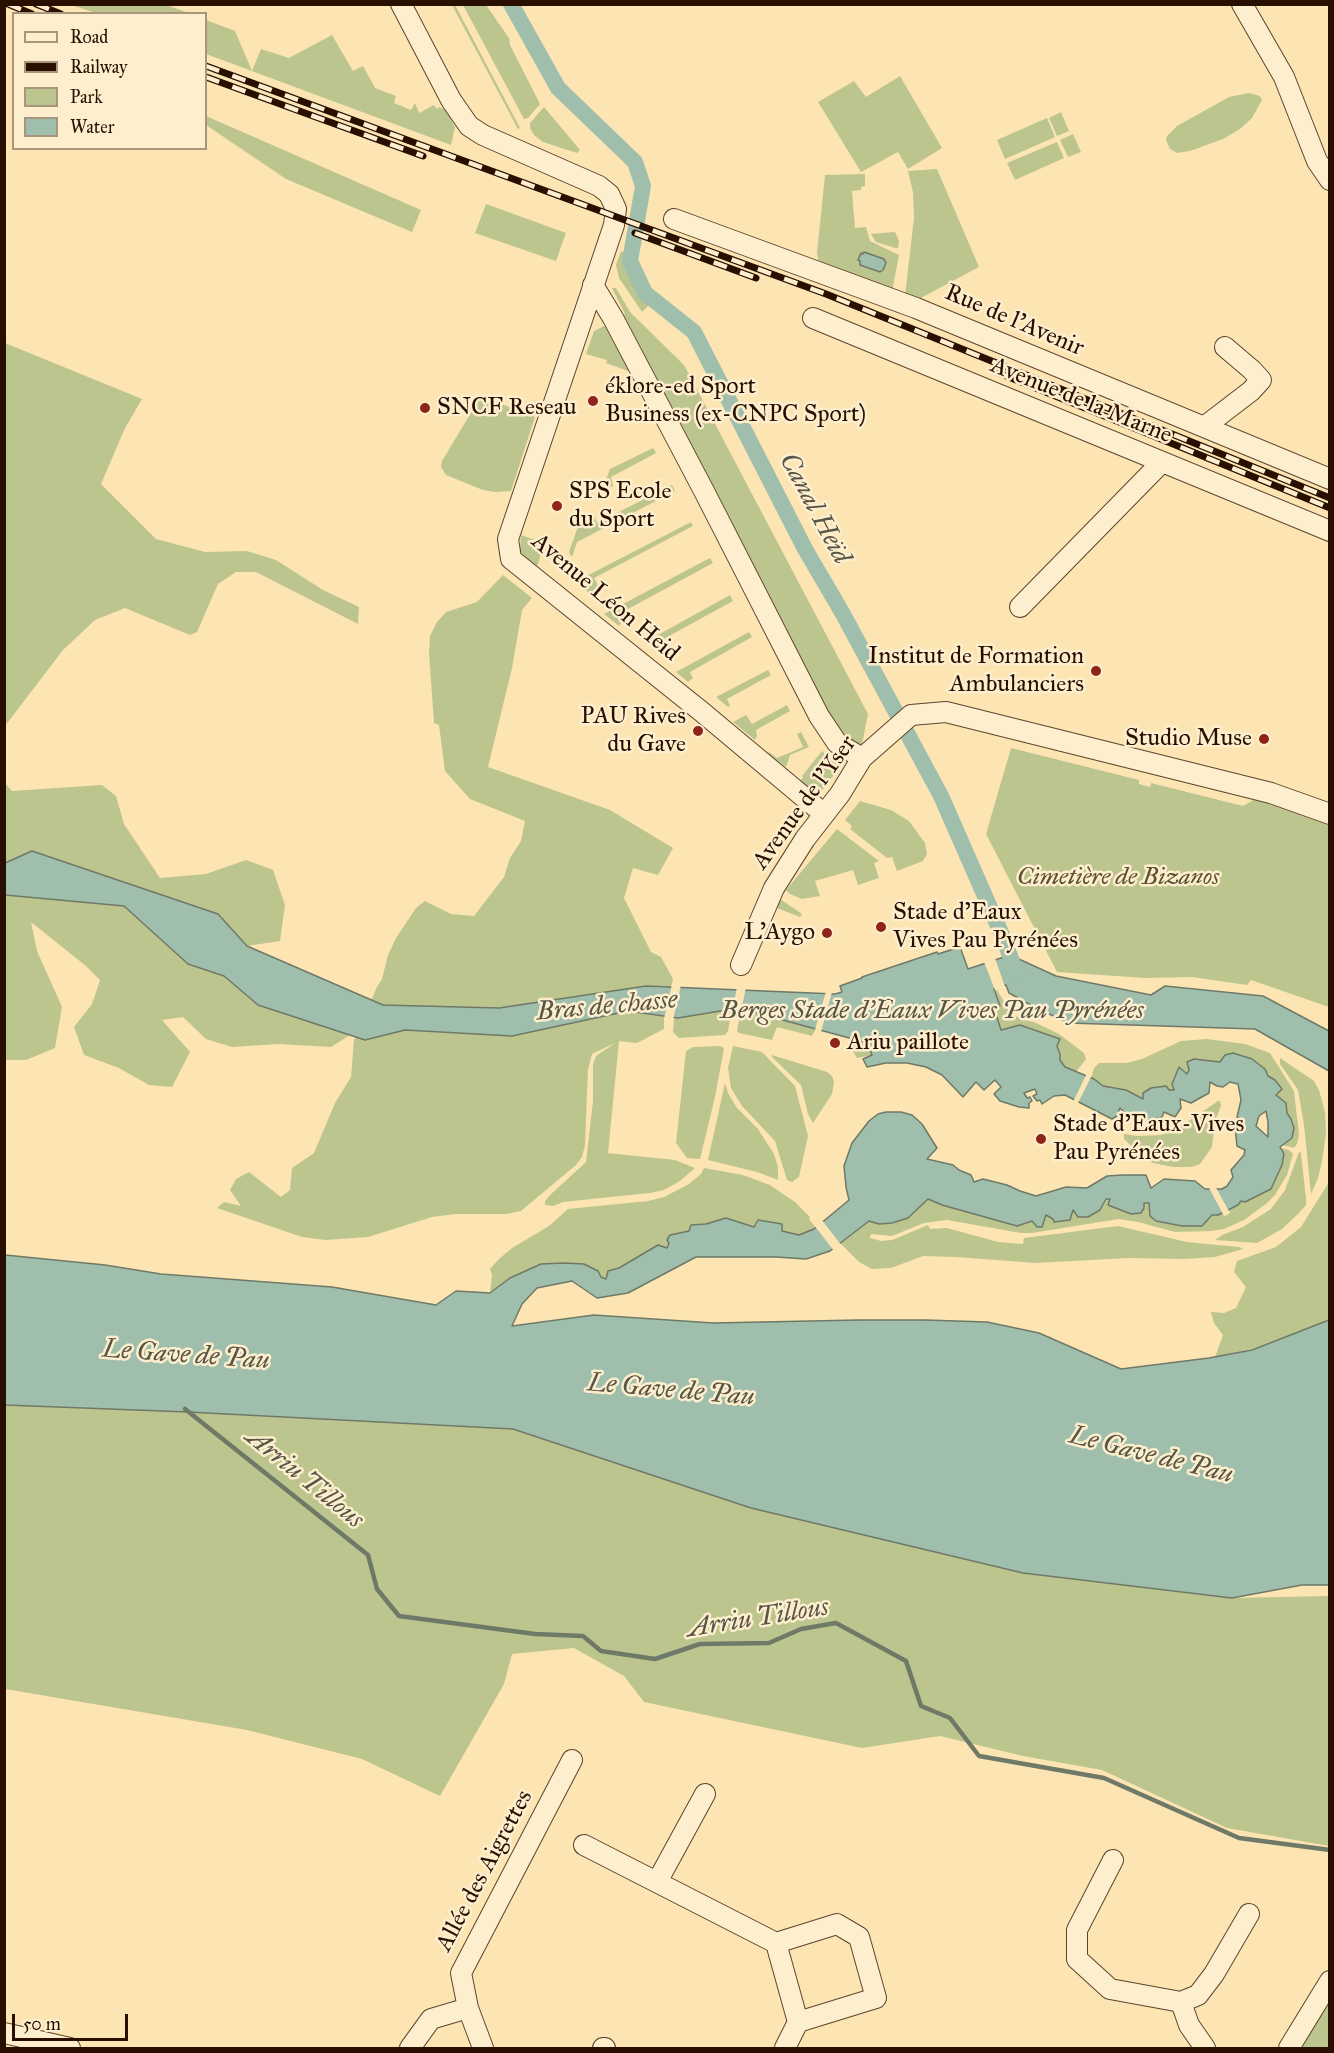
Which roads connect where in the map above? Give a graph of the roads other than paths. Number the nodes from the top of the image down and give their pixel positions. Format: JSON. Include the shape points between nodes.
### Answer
{"nodes":[{"id":1,"x":401,"y":4,"type":"edge"},
{"id":2,"x":1242,"y":4,"type":"edge"},
{"id":3,"x":1329,"y":180,"type":"edge"},
{"id":4,"x":675,"y":219,"type":"dead end"},
{"id":5,"x":593,"y":285,"type":"junction"},
{"id":6,"x":813,"y":318,"type":"dead end"},
{"id":7,"x":1225,"y":347,"type":"dead end"},
{"id":8,"x":1204,"y":427,"type":"junction"},
{"id":9,"x":1162,"y":462,"type":"junction"},
{"id":10,"x":1329,"y":479,"type":"edge"},
{"id":11,"x":1329,"y":531,"type":"edge"},
{"id":12,"x":1020,"y":607,"type":"dead end"},
{"id":13,"x":862,"y":758,"type":"junction"},
{"id":14,"x":824,"y":814,"type":"junction"},
{"id":15,"x":1329,"y":814,"type":"edge"},
{"id":16,"x":741,"y":965,"type":"dead end"},
{"id":17,"x":572,"y":1760,"type":"dead end"},
{"id":18,"x":705,"y":1794,"type":"dead end"},
{"id":19,"x":584,"y":1845,"type":"dead end"},
{"id":20,"x":1113,"y":1860,"type":"dead end"},
{"id":21,"x":657,"y":1882,"type":"junction"},
{"id":22,"x":1249,"y":1914,"type":"dead end"},
{"id":23,"x":776,"y":1943,"type":"junction"},
{"id":24,"x":1329,"y":1981,"type":"edge"},
{"id":25,"x":1181,"y":2002,"type":"junction"},
{"id":26,"x":468,"y":2008,"type":"junction"},
{"id":27,"x":798,"y":2022,"type":"junction"},
{"id":28,"x":4,"y":2033,"type":"edge"},
{"id":29,"x":70,"y":2049,"type":"edge"},
{"id":30,"x":410,"y":2049,"type":"edge"},
{"id":31,"x":483,"y":2049,"type":"edge"},
{"id":32,"x":785,"y":2049,"type":"edge"},
{"id":33,"x":1205,"y":2049,"type":"edge"},
{"id":34,"x":1289,"y":2049,"type":"edge"}],
"edges":[{"from":1,"to":5,"type":"street","name":"Avenue Léon Heid","via":[[451,100],[469,126],[609,194],[616,218]]},
{"from":2,"to":3,"type":"street","via":[[1284,77],[1317,161]]},
{"from":4,"to":8,"type":"street","name":"Rue de l'Avenir","via":[[916,308]]},
{"from":5,"to":13,"type":"street","via":[[819,716],[837,743]]},
{"from":5,"to":14,"type":"street","name":"Avenue Léon Heid","via":[[508,539],[511,559]]},
{"from":6,"to":9,"type":"street","name":"Avenue de la Marne"},
{"from":7,"to":8,"type":"street","via":[[1260,380]]},
{"from":8,"to":10,"type":"street","name":"Rue de l'Avenir"},
{"from":9,"to":11,"type":"street","name":"Avenue de la Marne"},
{"from":9,"to":12,"type":"street"},
{"from":13,"to":14,"type":"street","name":"Avenue de l'Yser"},
{"from":13,"to":15,"type":"street","name":"Avenue de l'Yser","via":[[911,716],[946,712],[1271,793]]},
{"from":14,"to":16,"type":"street","name":"Avenue de l'Yser","via":[[774,888]]},
{"from":17,"to":26,"type":"street","name":"Allée des Aigrettes","via":[[461,1972]]},
{"from":18,"to":21,"type":"street"},
{"from":19,"to":21,"type":"street"},
{"from":20,"to":25,"type":"street","via":[[1077,1930],[1077,1959],[1110,1989]]},
{"from":21,"to":23,"type":"street"},
{"from":22,"to":25,"type":"street","via":[[1198,1995]]},
{"from":23,"to":27,"type":"street"},
{"from":23,"to":27,"type":"street","via":[[837,1924],[859,1937],[876,1998]]},
{"from":24,"to":34,"type":"street"},
{"from":25,"to":33,"type":"street","via":[[1189,2025]]},
{"from":26,"to":30,"type":"street","via":[[431,2019]]},
{"from":26,"to":31,"type":"street","name":"Allée des Aigrettes"},
{"from":27,"to":32,"type":"street"},
{"from":28,"to":29,"type":"street"}]}
